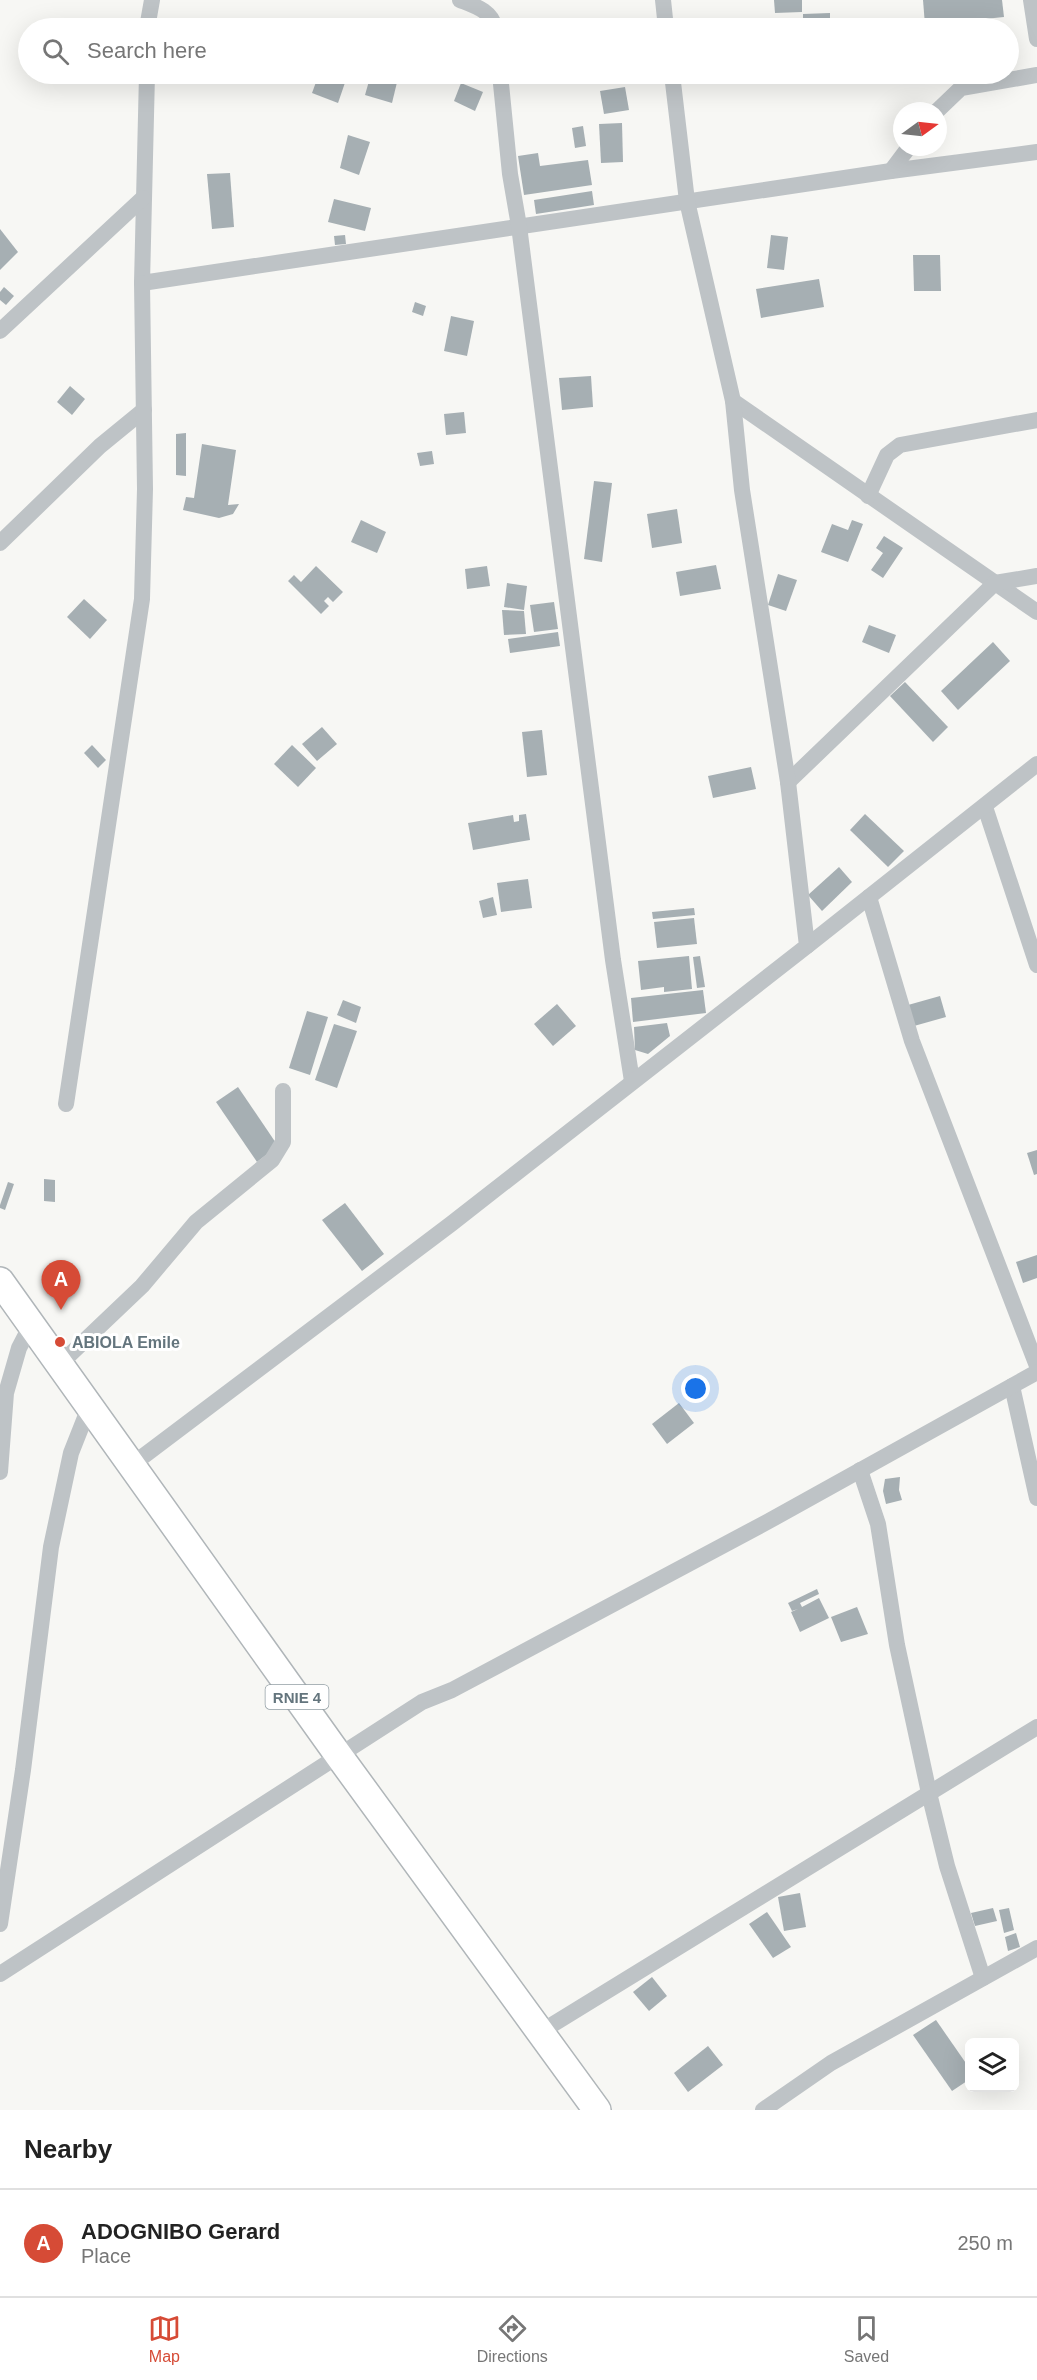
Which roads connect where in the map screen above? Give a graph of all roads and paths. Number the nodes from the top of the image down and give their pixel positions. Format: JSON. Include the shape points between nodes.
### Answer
{"nodes":[{"id":1,"x":152,"y":0,"type":"edge"},
{"id":2,"x":460,"y":0,"type":"edge"},
{"id":3,"x":663,"y":0,"type":"edge"},
{"id":4,"x":1031,"y":0,"type":"edge"},
{"id":5,"x":149,"y":18,"type":"edge"},
{"id":6,"x":489,"y":18,"type":"edge"},
{"id":7,"x":665,"y":18,"type":"edge"},
{"id":8,"x":1037,"y":39,"type":"edge"},
{"id":9,"x":1037,"y":75,"type":"edge"},
{"id":10,"x":1019,"y":78,"type":"edge"},
{"id":11,"x":147,"y":84,"type":"edge"},
{"id":12,"x":501,"y":84,"type":"edge"},
{"id":13,"x":673,"y":84,"type":"edge"},
{"id":14,"x":984,"y":84,"type":"edge"},
{"id":15,"x":946,"y":102,"type":"edge"},
{"id":16,"x":1037,"y":152,"type":"edge"},
{"id":17,"x":902,"y":156,"type":"edge"},
{"id":18,"x":891,"y":171,"type":"junction"},
{"id":19,"x":143,"y":198,"type":"junction"},
{"id":20,"x":687,"y":201,"type":"junction"},
{"id":21,"x":519,"y":226,"type":"junction"},
{"id":22,"x":142,"y":283,"type":"junction"},
{"id":23,"x":0,"y":331,"type":"edge"},
{"id":24,"x":733,"y":401,"type":"junction"},
{"id":25,"x":144,"y":410,"type":"junction"},
{"id":26,"x":1037,"y":420,"type":"edge"},
{"id":27,"x":868,"y":496,"type":"junction"},
{"id":28,"x":0,"y":543,"type":"edge"},
{"id":29,"x":1037,"y":576,"type":"edge"},
{"id":30,"x":995,"y":583,"type":"junction"},
{"id":31,"x":1037,"y":612,"type":"edge"},
{"id":32,"x":1037,"y":764,"type":"edge"},
{"id":33,"x":788,"y":782,"type":"junction"},
{"id":34,"x":985,"y":807,"type":"junction"},
{"id":35,"x":869,"y":897,"type":"junction"},
{"id":36,"x":807,"y":946,"type":"junction"},
{"id":37,"x":1037,"y":965,"type":"edge"},
{"id":38,"x":632,"y":1081,"type":"junction"},
{"id":39,"x":283,"y":1091,"type":"dead end"},
{"id":40,"x":66,"y":1104,"type":"dead end"},
{"id":41,"x":0,"y":1281,"type":"edge"},
{"id":42,"x":32,"y":1323,"type":"junction"},
{"id":43,"x":60,"y":1364,"type":"junction"},
{"id":44,"x":1037,"y":1366,"type":"edge"},
{"id":45,"x":1037,"y":1372,"type":"edge"},
{"id":46,"x":1012,"y":1386,"type":"junction"},
{"id":47,"x":3,"y":1394,"type":"edge"},
{"id":48,"x":90,"y":1405,"type":"junction"},
{"id":49,"x":133,"y":1464,"type":"junction"},
{"id":50,"x":860,"y":1470,"type":"junction"},
{"id":51,"x":0,"y":1472,"type":"edge"},
{"id":52,"x":1037,"y":1498,"type":"edge"},
{"id":53,"x":1037,"y":1727,"type":"edge"},
{"id":54,"x":339,"y":1756,"type":"junction"},
{"id":55,"x":929,"y":1793,"type":"junction"},
{"id":56,"x":0,"y":1924,"type":"edge"},
{"id":57,"x":1037,"y":1948,"type":"edge"},
{"id":58,"x":0,"y":1974,"type":"edge"},
{"id":59,"x":983,"y":1978,"type":"junction"},
{"id":60,"x":542,"y":2031,"type":"junction"},
{"id":61,"x":597,"y":2110,"type":"edge"},
{"id":62,"x":763,"y":2110,"type":"edge"}],
"edges":[{"from":1,"to":5,"type":"street"},
{"from":2,"to":6,"type":"street","via":[[484,10]]},
{"from":3,"to":7,"type":"street"},
{"from":4,"to":8,"type":"street"},
{"from":9,"to":10,"type":"street"},
{"from":11,"to":19,"type":"street"},
{"from":12,"to":21,"type":"street"},
{"from":13,"to":20,"type":"street"},
{"from":14,"to":15,"type":"street","via":[[961,88]]},
{"from":16,"to":18,"type":"street"},
{"from":17,"to":18,"type":"street"},
{"from":18,"to":20,"type":"street"},
{"from":19,"to":22,"type":"street"},
{"from":19,"to":23,"type":"street"},
{"from":20,"to":21,"type":"street"},
{"from":20,"to":24,"type":"street"},
{"from":21,"to":22,"type":"street"},
{"from":21,"to":38,"type":"street"},
{"from":22,"to":25,"type":"street"},
{"from":24,"to":27,"type":"street"},
{"from":24,"to":33,"type":"street","via":[[742,490]]},
{"from":25,"to":28,"type":"street","via":[[100,446]]},
{"from":25,"to":40,"type":"street","via":[[142,600]]},
{"from":26,"to":27,"type":"street","via":[[900,445],[887,455]]},
{"from":27,"to":30,"type":"street"},
{"from":29,"to":30,"type":"street"},
{"from":30,"to":31,"type":"street"},
{"from":30,"to":33,"type":"street"},
{"from":32,"to":34,"type":"street"},
{"from":33,"to":36,"type":"street"},
{"from":34,"to":35,"type":"street"},
{"from":34,"to":37,"type":"street"},
{"from":35,"to":36,"type":"street"},
{"from":35,"to":44,"type":"street","via":[[912,1041]]},
{"from":36,"to":38,"type":"street"},
{"from":38,"to":49,"type":"street","via":[[451,1224]]},
{"from":39,"to":43,"type":"street","via":[[283,1142],[272,1160],[196,1222],[142,1286]]},
{"from":41,"to":42,"type":"main road","number":"RNIE 4"},
{"from":42,"to":43,"type":"main road","number":"RNIE 4"},
{"from":42,"to":47,"type":"street"},
{"from":43,"to":48,"type":"main road","number":"RNIE 4"},
{"from":45,"to":46,"type":"street"},
{"from":46,"to":50,"type":"street"},
{"from":46,"to":52,"type":"street"},
{"from":47,"to":51,"type":"street"},
{"from":48,"to":49,"type":"main road","number":"RNIE 4"},
{"from":48,"to":56,"type":"street","via":[[71,1453],[51,1547]]},
{"from":49,"to":54,"type":"main road","number":"RNIE 4"},
{"from":50,"to":54,"type":"street","via":[[452,1690],[422,1702]]},
{"from":50,"to":55,"type":"street","via":[[878,1524],[897,1646]]},
{"from":53,"to":55,"type":"street"},
{"from":54,"to":58,"type":"street"},
{"from":54,"to":60,"type":"main road","number":"RNIE 4"},
{"from":55,"to":59,"type":"street","via":[[947,1866]]},
{"from":55,"to":60,"type":"street"},
{"from":57,"to":59,"type":"street"},
{"from":59,"to":62,"type":"street","via":[[831,2063]]},
{"from":60,"to":61,"type":"main road","number":"RNIE 4"}]}
